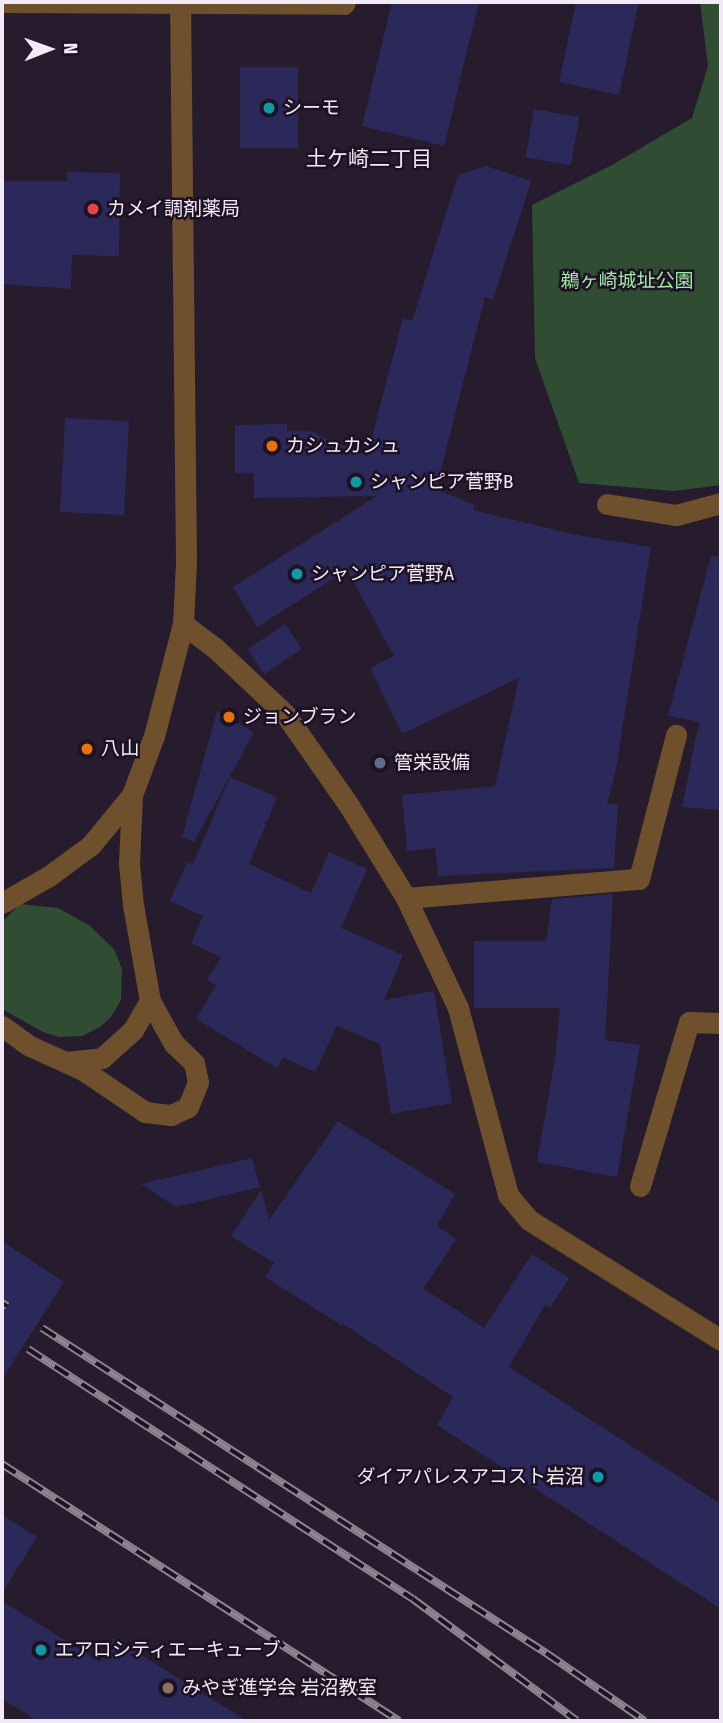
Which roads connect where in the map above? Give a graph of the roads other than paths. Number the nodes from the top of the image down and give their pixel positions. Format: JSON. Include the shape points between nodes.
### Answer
{"nodes":[{"id":1,"x":2,"y":2,"type":"edge"},
{"id":2,"x":180,"y":2,"type":"edge"},
{"id":3,"x":345,"y":2,"type":"edge"},
{"id":4,"x":721,"y":503,"type":"edge"},
{"id":5,"x":607,"y":504,"type":"dead end"},
{"id":6,"x":183,"y":624,"type":"junction"},
{"id":7,"x":676,"y":735,"type":"dead end"},
{"id":8,"x":132,"y":795,"type":"junction"},
{"id":9,"x":406,"y":898,"type":"junction"},
{"id":10,"x":2,"y":903,"type":"edge"},
{"id":11,"x":150,"y":1001,"type":"junction"},
{"id":12,"x":721,"y":1023,"type":"edge"},
{"id":13,"x":2,"y":1026,"type":"edge"},
{"id":14,"x":66,"y":1062,"type":"junction"},
{"id":15,"x":640,"y":1186,"type":"dead end"},
{"id":16,"x":721,"y":1340,"type":"edge"}],
"edges":[{"from":1,"to":2,"type":"street"},
{"from":2,"to":3,"type":"street"},
{"from":2,"to":6,"type":"street"},
{"from":4,"to":5,"type":"street","via":[[676,514]]},
{"from":6,"to":8,"type":"street","via":[[154,736]]},
{"from":6,"to":9,"type":"street","via":[[285,713]]},
{"from":7,"to":9,"type":"street","via":[[639,879]]},
{"from":8,"to":10,"type":"street","via":[[91,845]]},
{"from":8,"to":11,"type":"street","via":[[132,905]]},
{"from":9,"to":16,"type":"street","via":[[458,1008],[508,1195],[529,1220]]},
{"from":11,"to":14,"type":"street","via":[[133,1030],[103,1058]]},
{"from":11,"to":14,"type":"street","via":[[174,1044],[194,1063],[198,1082],[188,1107],[172,1115],[145,1112]]},
{"from":12,"to":15,"type":"street","via":[[689,1022]]},
{"from":13,"to":14,"type":"street","via":[[30,1046]]}]}
